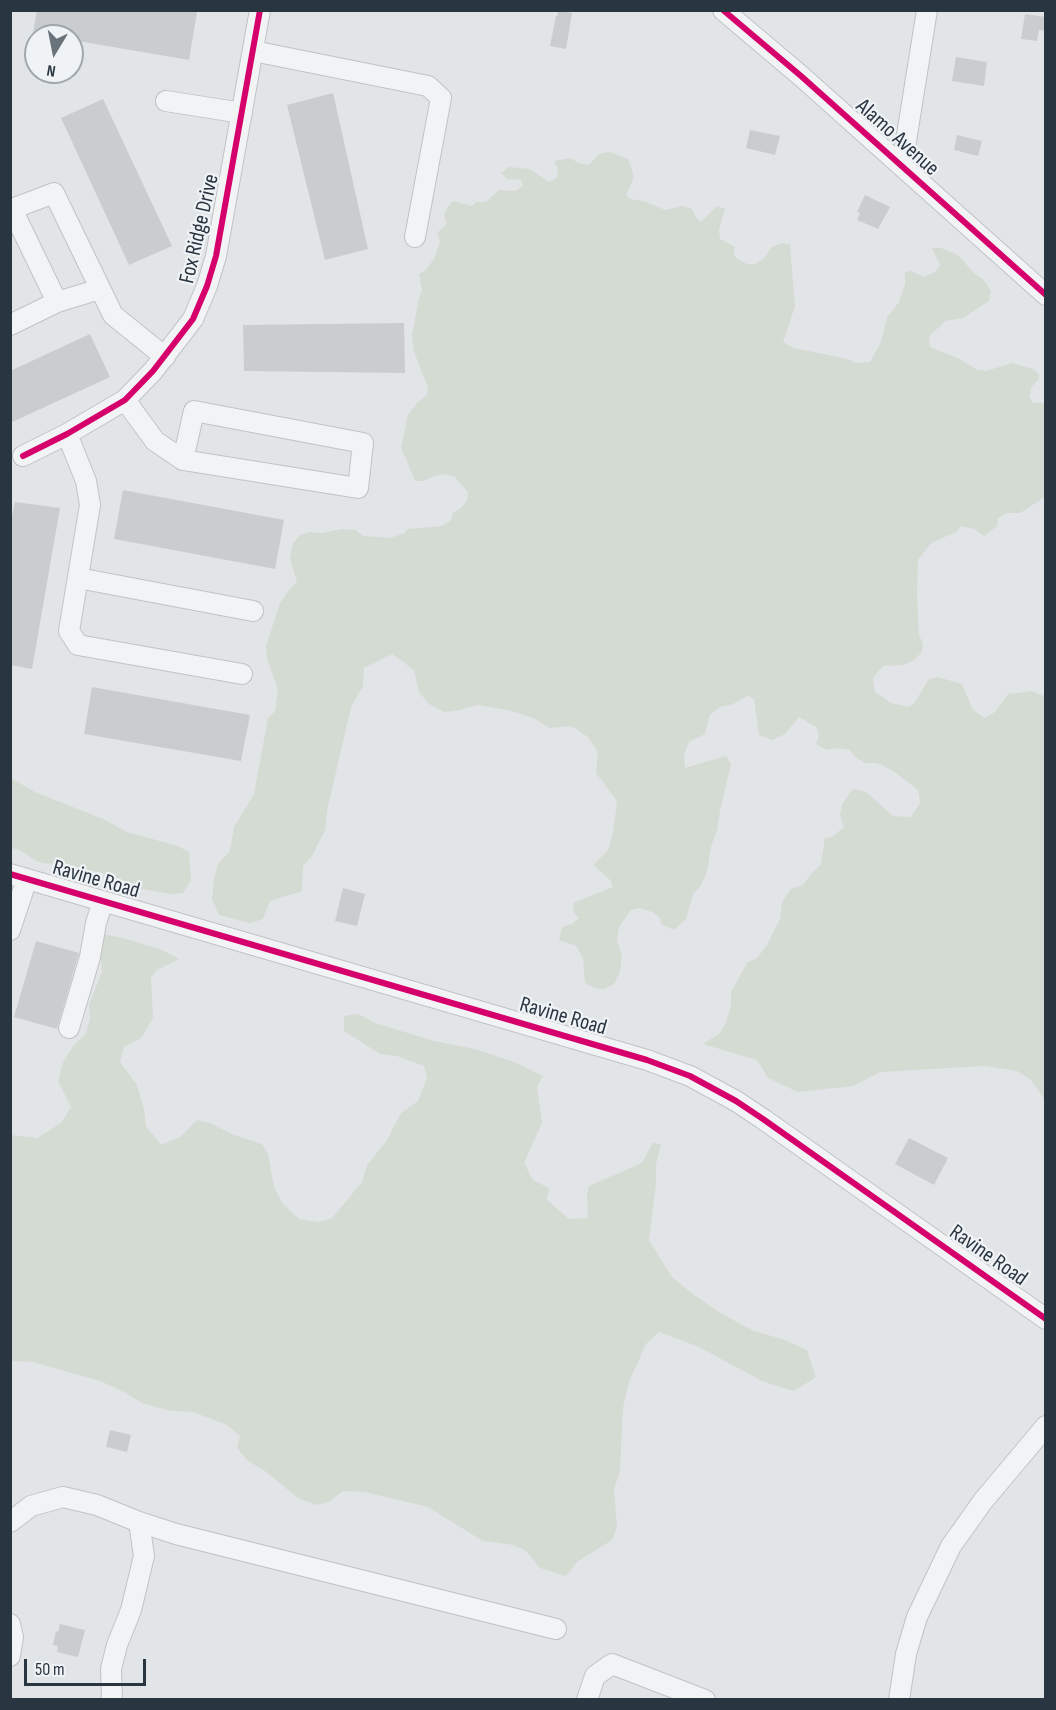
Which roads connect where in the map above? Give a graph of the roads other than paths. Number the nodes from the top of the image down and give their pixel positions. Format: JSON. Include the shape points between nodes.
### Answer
{"nodes":[{"id":1,"x":260,"y":10,"type":"edge"},
{"id":2,"x":723,"y":10,"type":"edge"},
{"id":3,"x":927,"y":10,"type":"edge"},
{"id":4,"x":253,"y":51,"type":"junction"},
{"id":5,"x":166,"y":101,"type":"dead end"},
{"id":6,"x":242,"y":113,"type":"junction"},
{"id":7,"x":902,"y":166,"type":"junction"},
{"id":8,"x":414,"y":237,"type":"dead end"},
{"id":9,"x":100,"y":289,"type":"junction"},
{"id":10,"x":1046,"y":295,"type":"edge"},
{"id":11,"x":57,"y":302,"type":"junction"},
{"id":12,"x":10,"y":325,"type":"edge"},
{"id":13,"x":165,"y":357,"type":"junction"},
{"id":14,"x":125,"y":400,"type":"junction"},
{"id":15,"x":67,"y":435,"type":"junction"},
{"id":16,"x":23,"y":456,"type":"dead end"},
{"id":17,"x":183,"y":460,"type":"junction"},
{"id":18,"x":78,"y":578,"type":"junction"},
{"id":19,"x":253,"y":611,"type":"dead end"},
{"id":20,"x":242,"y":674,"type":"dead end"},
{"id":21,"x":19,"y":877,"type":"edge"},
{"id":22,"x":103,"y":901,"type":"junction"},
{"id":23,"x":12,"y":919,"type":"edge"},
{"id":24,"x":69,"y":1028,"type":"dead end"},
{"id":25,"x":1046,"y":1319,"type":"edge"},
{"id":26,"x":1046,"y":1426,"type":"edge"},
{"id":27,"x":10,"y":1522,"type":"edge"},
{"id":28,"x":139,"y":1522,"type":"junction"},
{"id":29,"x":10,"y":1624,"type":"edge"},
{"id":30,"x":556,"y":1629,"type":"dead end"},
{"id":31,"x":10,"y":1656,"type":"edge"},
{"id":32,"x":112,"y":1700,"type":"edge"},
{"id":33,"x":587,"y":1700,"type":"edge"},
{"id":34,"x":705,"y":1700,"type":"edge"},
{"id":35,"x":899,"y":1700,"type":"edge"}],
"edges":[{"from":1,"to":4,"type":"street","name":"Fox Ridge Drive"},
{"from":2,"to":7,"type":"street","name":"Alamo Avenue"},
{"from":3,"to":7,"type":"street"},
{"from":4,"to":6,"type":"street","name":"Fox Ridge Drive"},
{"from":4,"to":8,"type":"street","via":[[428,86],[441,98]]},
{"from":5,"to":6,"type":"street"},
{"from":6,"to":13,"type":"street","name":"Fox Ridge Drive","via":[[207,286],[193,319]]},
{"from":7,"to":10,"type":"street","name":"Alamo Avenue"},
{"from":9,"to":11,"type":"street"},
{"from":9,"to":11,"type":"street","via":[[54,193],[12,209]]},
{"from":9,"to":13,"type":"street","via":[[113,315]]},
{"from":11,"to":12,"type":"street"},
{"from":13,"to":14,"type":"street","name":"Fox Ridge Drive"},
{"from":14,"to":15,"type":"street","name":"Fox Ridge Drive"},
{"from":14,"to":17,"type":"street","via":[[155,441]]},
{"from":15,"to":16,"type":"street","name":"Fox Ridge Drive"},
{"from":15,"to":18,"type":"street","via":[[86,481],[90,505]]},
{"from":17,"to":17,"type":"street","via":[[358,488],[363,443],[194,411]]},
{"from":18,"to":19,"type":"street"},
{"from":18,"to":20,"type":"street","via":[[69,631],[78,645]]},
{"from":21,"to":22,"type":"street","name":"Ravine Road"},
{"from":21,"to":23,"type":"street"},
{"from":22,"to":24,"type":"street"},
{"from":22,"to":25,"type":"street","name":"Ravine Road","via":[[690,1076],[763,1119]]},
{"from":26,"to":35,"type":"street","via":[[951,1546],[917,1617]]},
{"from":27,"to":28,"type":"street","via":[[31,1506],[63,1497],[97,1505]]},
{"from":28,"to":30,"type":"street"},
{"from":28,"to":32,"type":"street","via":[[144,1556],[111,1669]]},
{"from":29,"to":31,"type":"street","via":[[14,1637]]},
{"from":33,"to":34,"type":"street","via":[[595,1676],[612,1664]]}]}
